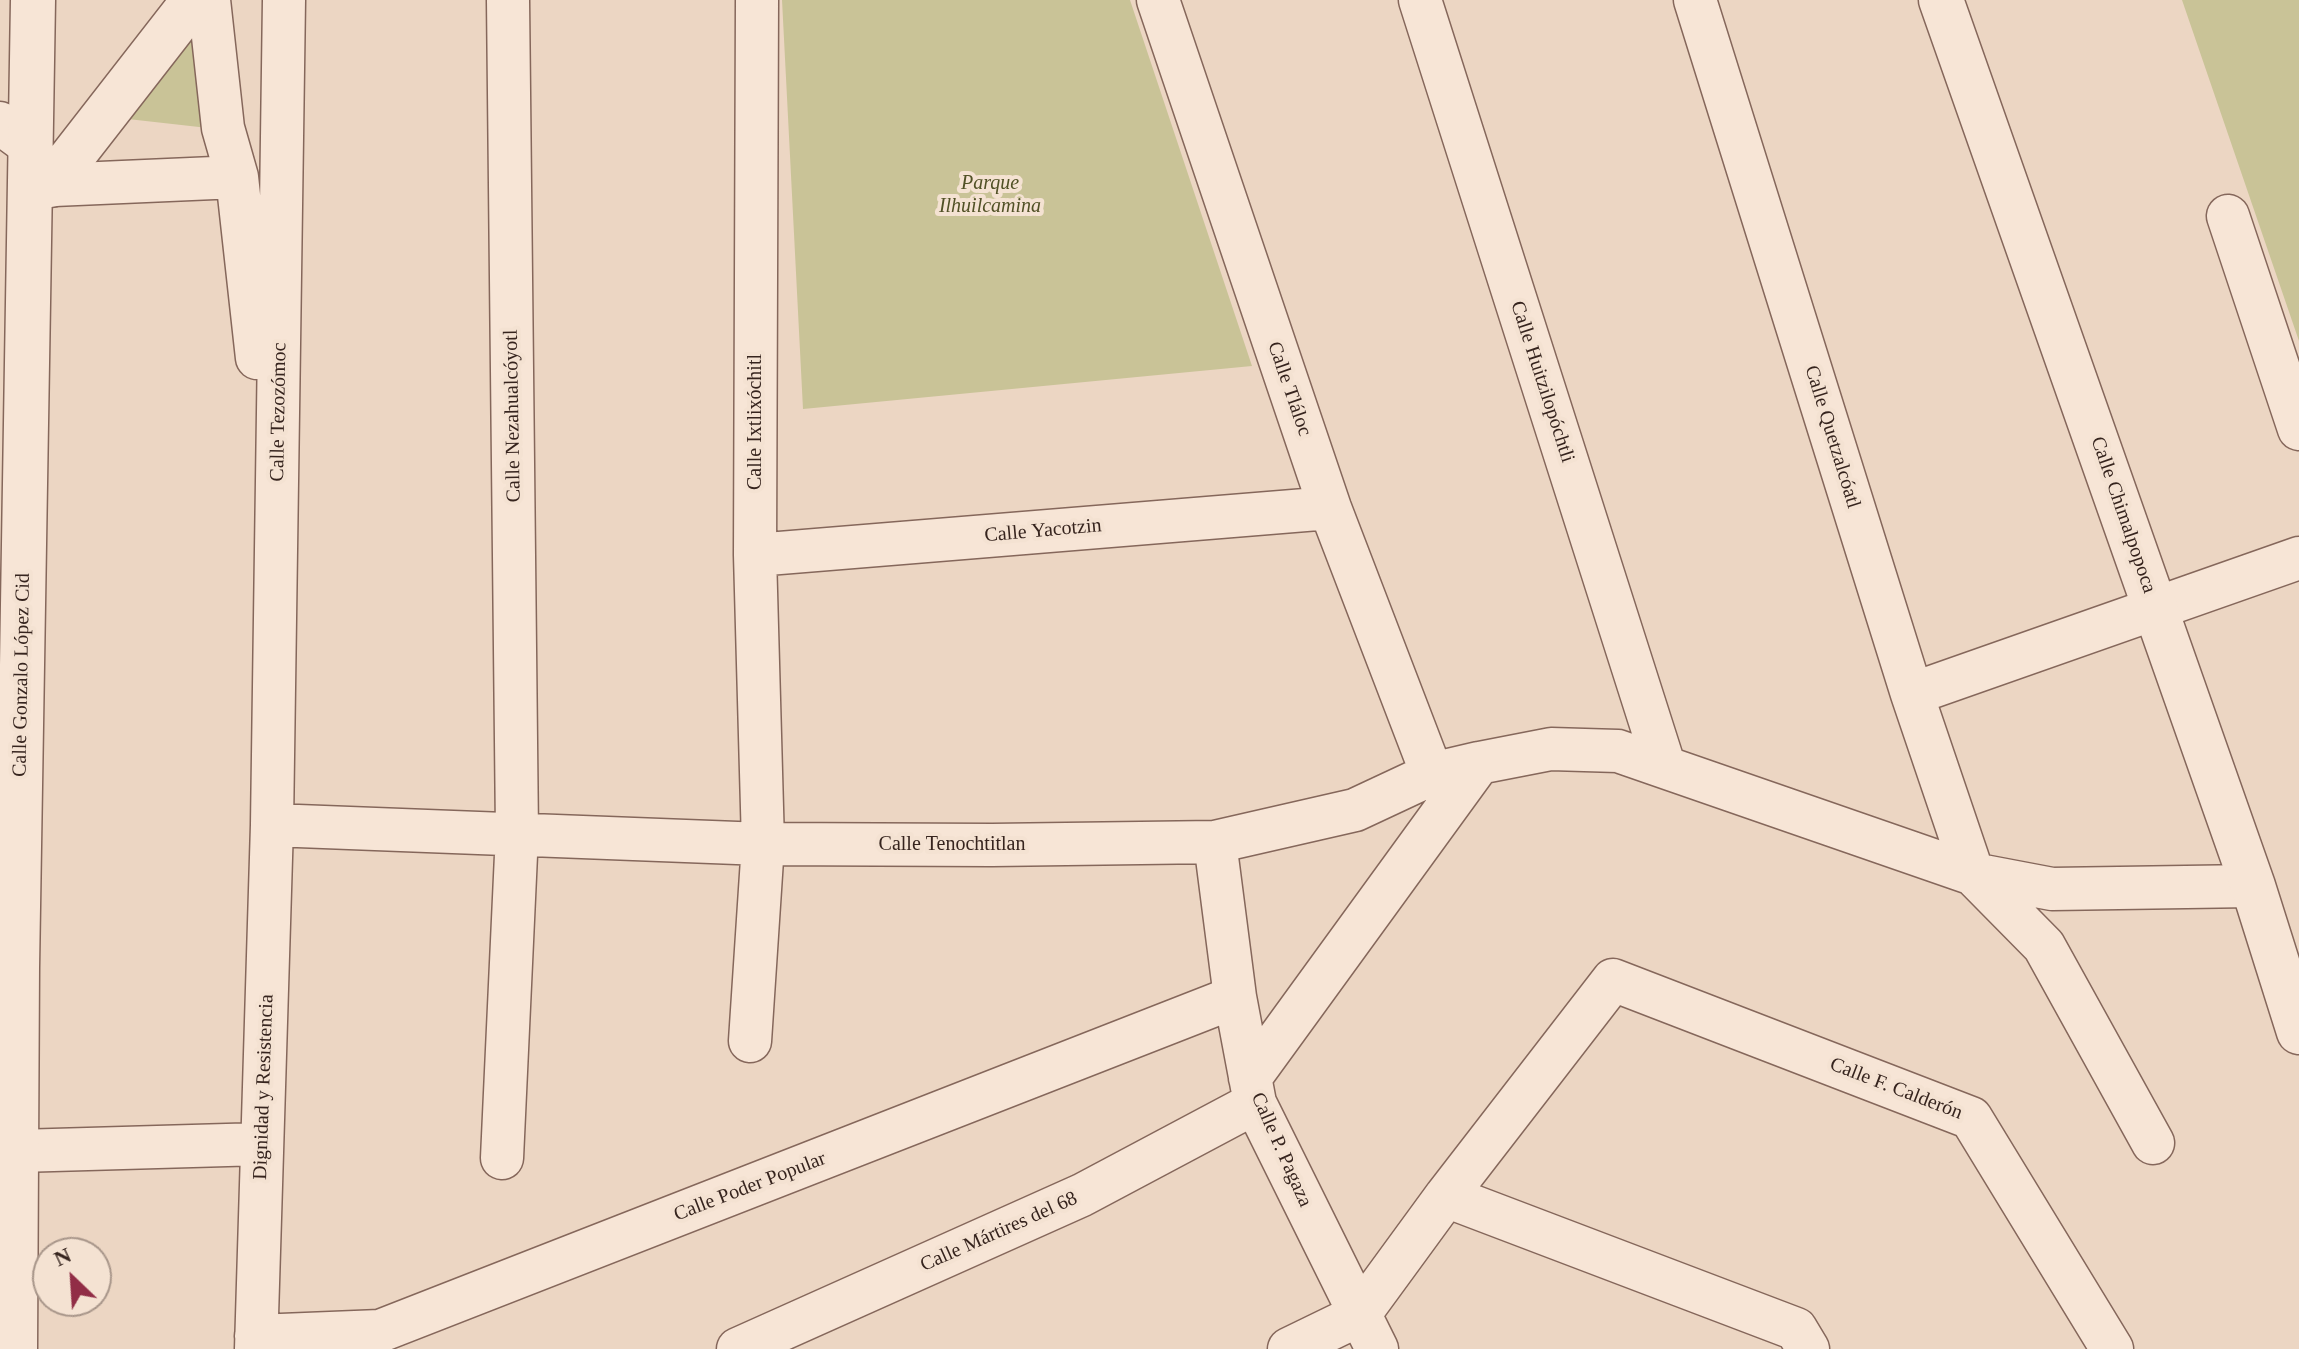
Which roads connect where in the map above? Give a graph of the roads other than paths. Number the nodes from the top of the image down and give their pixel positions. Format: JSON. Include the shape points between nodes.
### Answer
{"nodes":[{"id":1,"x":33,"y":0,"type":"edge"},
{"id":2,"x":194,"y":0,"type":"edge"},
{"id":3,"x":209,"y":0,"type":"edge"},
{"id":4,"x":284,"y":0,"type":"edge"},
{"id":5,"x":508,"y":0,"type":"edge"},
{"id":6,"x":757,"y":0,"type":"edge"},
{"id":7,"x":1158,"y":0,"type":"edge"},
{"id":8,"x":1420,"y":0,"type":"edge"},
{"id":9,"x":1695,"y":0,"type":"edge"},
{"id":10,"x":1941,"y":0,"type":"edge"},
{"id":11,"x":28,"y":160,"type":"edge"},
{"id":12,"x":237,"y":177,"type":"junction"},
{"id":13,"x":2228,"y":216,"type":"dead end"},
{"id":14,"x":2299,"y":429,"type":"edge"},
{"id":15,"x":279,"y":473,"type":"junction"},
{"id":16,"x":1330,"y":508,"type":"junction"},
{"id":17,"x":755,"y":555,"type":"junction"},
{"id":18,"x":2299,"y":558,"type":"edge"},
{"id":19,"x":2156,"y":610,"type":"junction"},
{"id":20,"x":1912,"y":694,"type":"junction"},
{"id":21,"x":1479,"y":763,"type":"junction"},
{"id":22,"x":1664,"y":765,"type":"junction"},
{"id":23,"x":1432,"y":774,"type":"junction"},
{"id":24,"x":272,"y":825,"type":"junction"},
{"id":25,"x":517,"y":833,"type":"junction"},
{"id":26,"x":1215,"y":842,"type":"junction"},
{"id":27,"x":763,"y":844,"type":"junction"},
{"id":28,"x":1973,"y":874,"type":"junction"},
{"id":29,"x":2253,"y":886,"type":"junction"},
{"id":30,"x":2289,"y":962,"type":"edge"},
{"id":31,"x":8,"y":970,"type":"edge"},
{"id":32,"x":1235,"y":997,"type":"junction"},
{"id":33,"x":2299,"y":1032,"type":"edge"},
{"id":34,"x":750,"y":1041,"type":"dead end"},
{"id":35,"x":1253,"y":1090,"type":"junction"},
{"id":36,"x":2153,"y":1143,"type":"dead end"},
{"id":37,"x":262,"y":1144,"type":"junction"},
{"id":38,"x":18,"y":1151,"type":"junction"},
{"id":39,"x":502,"y":1158,"type":"dead end"},
{"id":40,"x":1446,"y":1196,"type":"junction"},
{"id":41,"x":7,"y":1255,"type":"edge"},
{"id":42,"x":1368,"y":1332,"type":"edge"},
{"id":43,"x":256,"y":1342,"type":"edge"},
{"id":44,"x":15,"y":1349,"type":"edge"},
{"id":45,"x":738,"y":1349,"type":"edge"},
{"id":46,"x":1289,"y":1349,"type":"edge"},
{"id":47,"x":1808,"y":1349,"type":"edge"},
{"id":48,"x":2112,"y":1349,"type":"edge"}],
"edges":[{"from":1,"to":11,"type":"street","name":"Calle Gonzalo López Cid"},
{"from":2,"to":11,"type":"street"},
{"from":3,"to":12,"type":"street","via":[[223,128]]},
{"from":4,"to":15,"type":"street","name":"Calle Tezozómoc"},
{"from":5,"to":25,"type":"street","name":"Calle Nezahualcóyotl"},
{"from":6,"to":17,"type":"street","name":"Calle Ixtlixóchitl"},
{"from":7,"to":16,"type":"street","name":"Calle Tláloc"},
{"from":8,"to":22,"type":"street","name":"Calle Huitzilopóchtli"},
{"from":9,"to":20,"type":"street","name":"Calle Quetzalcóatl"},
{"from":10,"to":19,"type":"street","name":"Calle Chimalpopoca"},
{"from":11,"to":12,"type":"street"},
{"from":11,"to":31,"type":"street","name":"Calle Gonzalo López Cid"},
{"from":12,"to":15,"type":"street","via":[[265,422]]},
{"from":13,"to":14,"type":"street"},
{"from":15,"to":24,"type":"street","name":"Calle Tezozómoc"},
{"from":16,"to":17,"type":"street","name":"Calle Yacotzin"},
{"from":16,"to":23,"type":"street","name":"Calle Tláloc"},
{"from":17,"to":27,"type":"street","name":"Calle Ixtlixóchitl"},
{"from":18,"to":19,"type":"street"},
{"from":19,"to":20,"type":"street"},
{"from":19,"to":29,"type":"street","name":"Calle Chimalpopoca"},
{"from":20,"to":28,"type":"street","name":"Calle Quetzalcóatl"},
{"from":21,"to":22,"type":"street","name":"Calle Tenochtitlan","via":[[1551,749],[1618,751]]},
{"from":21,"to":23,"type":"street","name":"Calle Tenochtitlan"},
{"from":21,"to":35,"type":"street"},
{"from":22,"to":28,"type":"street"},
{"from":23,"to":26,"type":"street","name":"Calle Tenochtitlan","via":[[1355,810]]},
{"from":24,"to":25,"type":"street","name":"Calle Tenochtitlan"},
{"from":24,"to":37,"type":"street","name":"Dignidad y Resistencia"},
{"from":25,"to":27,"type":"street","name":"Calle Tenochtitlan"},
{"from":25,"to":39,"type":"street","name":"Calle Nezahualcóyotl"},
{"from":26,"to":27,"type":"street","name":"Calle Tenochtitlan"},
{"from":26,"to":32,"type":"street","name":"Calle P. Pagaza"},
{"from":27,"to":34,"type":"street","name":"Calle Ixtlixóchitl"},
{"from":28,"to":29,"type":"street","via":[[2052,889]]},
{"from":28,"to":36,"type":"street","via":[[2044,946]]},
{"from":29,"to":30,"type":"street","name":"Calle Chimalpopoca"},
{"from":30,"to":33,"type":"street","name":"Calle Chimalpopoca"},
{"from":31,"to":38,"type":"street","name":"Calle Gonzalo López Cid"},
{"from":32,"to":35,"type":"street","name":"Calle P. Pagaza"},
{"from":32,"to":43,"type":"street","name":"Calle Poder Popular","via":[[380,1331]]},
{"from":35,"to":42,"type":"street","name":"Calle P. Pagaza"},
{"from":35,"to":45,"type":"street","name":"Calle Mártires del 68","via":[[1082,1195]]},
{"from":37,"to":38,"type":"street"},
{"from":37,"to":43,"type":"street","name":"Dignidad y Resistencia"},
{"from":38,"to":41,"type":"street","name":"Calle Gonzalo López Cid"},
{"from":40,"to":42,"type":"street"},
{"from":40,"to":47,"type":"street","via":[[1796,1329]]},
{"from":40,"to":48,"type":"street","name":"Calle F. Calderón","via":[[1613,980],[1971,1118]]},
{"from":41,"to":44,"type":"street","name":"Calle Gonzalo López Cid"},
{"from":42,"to":46,"type":"street"}]}
